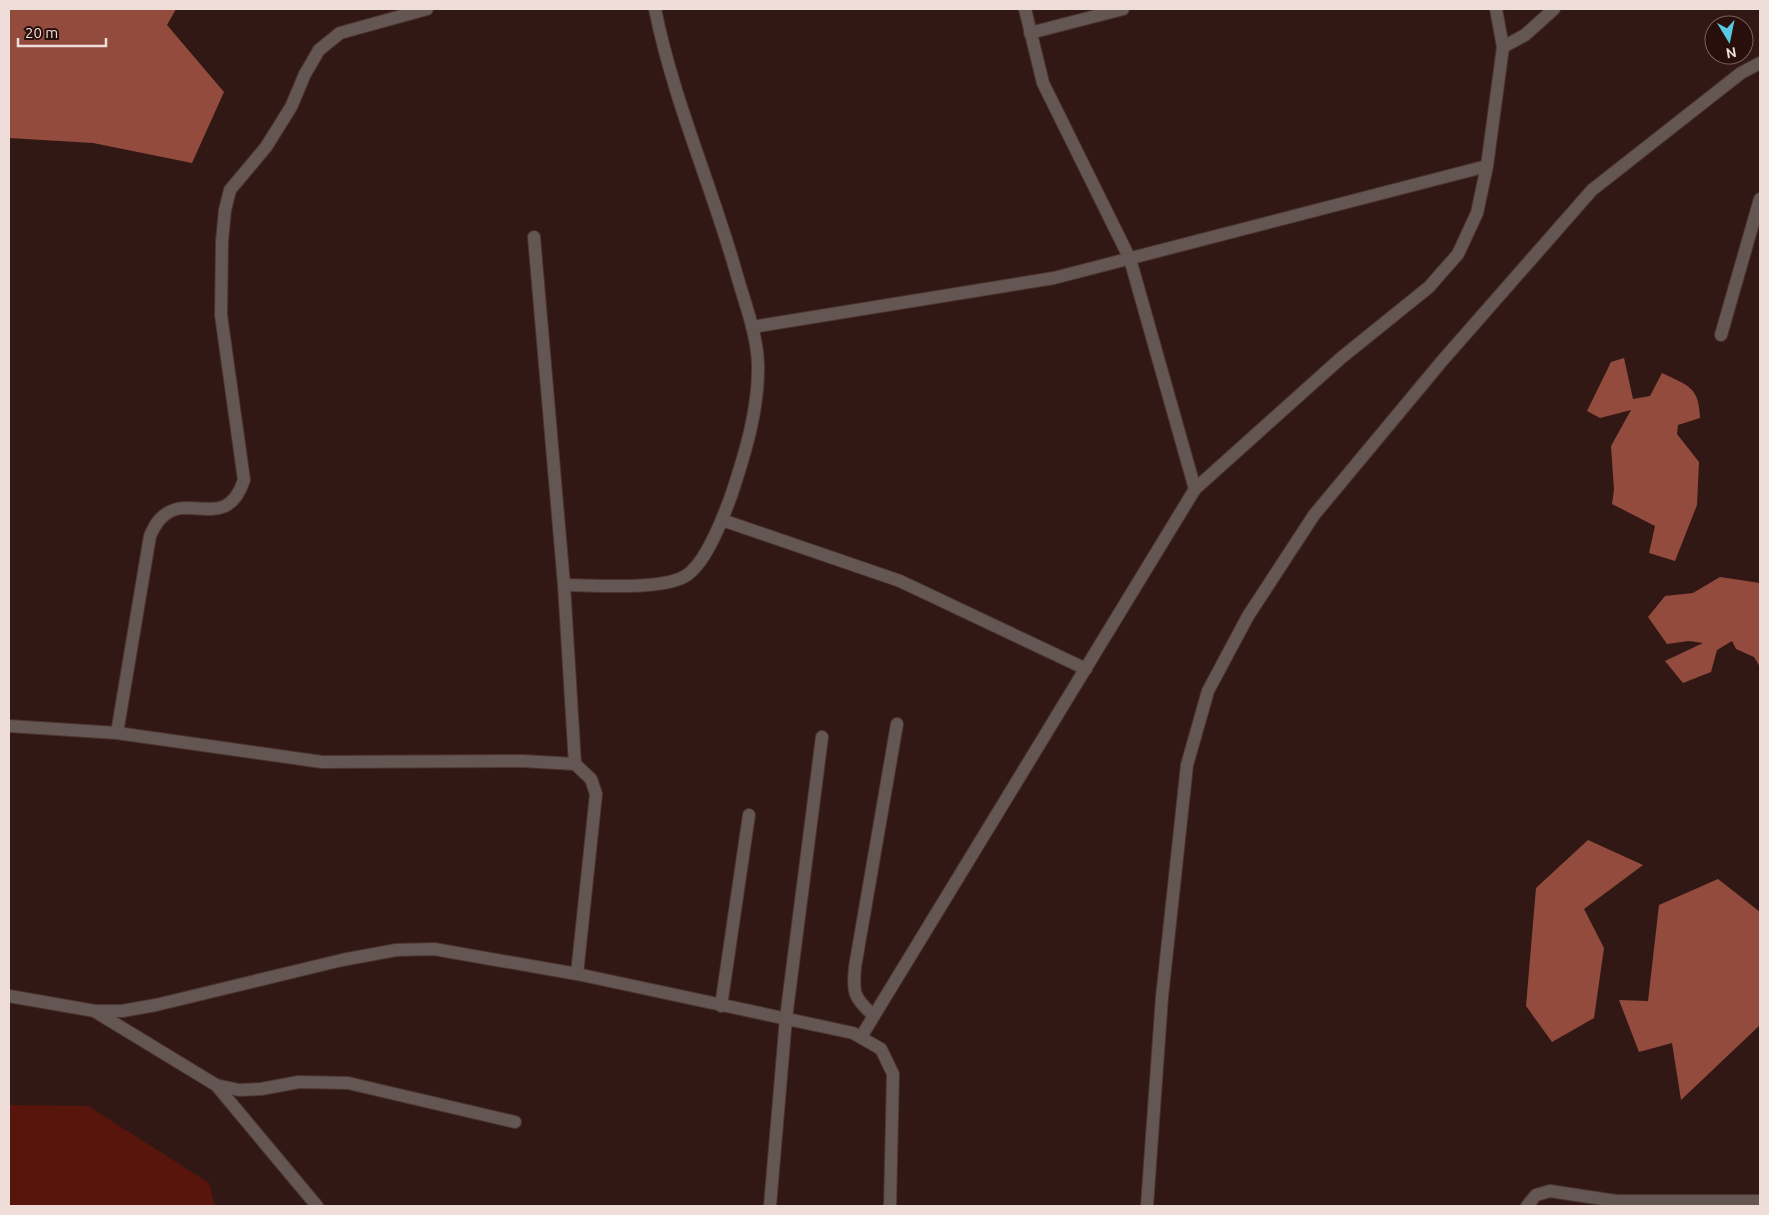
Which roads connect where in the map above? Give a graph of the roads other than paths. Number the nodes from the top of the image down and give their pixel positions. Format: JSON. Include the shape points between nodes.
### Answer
{"nodes":[{"id":1,"x":427,"y":9,"type":"edge"},
{"id":2,"x":655,"y":9,"type":"edge"},
{"id":3,"x":1025,"y":9,"type":"edge"},
{"id":4,"x":1123,"y":9,"type":"edge"},
{"id":5,"x":1496,"y":9,"type":"edge"},
{"id":6,"x":1554,"y":9,"type":"edge"},
{"id":7,"x":1030,"y":33,"type":"junction"},
{"id":8,"x":1503,"y":48,"type":"junction"},
{"id":9,"x":1760,"y":63,"type":"edge"},
{"id":10,"x":1487,"y":166,"type":"junction"},
{"id":11,"x":1760,"y":199,"type":"edge"},
{"id":12,"x":534,"y":237,"type":"dead end"},
{"id":13,"x":1130,"y":260,"type":"junction"},
{"id":14,"x":752,"y":327,"type":"junction"},
{"id":15,"x":1721,"y":335,"type":"dead end"},
{"id":16,"x":1195,"y":489,"type":"junction"},
{"id":17,"x":722,"y":520,"type":"junction"},
{"id":18,"x":564,"y":585,"type":"junction"},
{"id":19,"x":1086,"y":669,"type":"junction"},
{"id":20,"x":897,"y":724,"type":"dead end"},
{"id":21,"x":9,"y":726,"type":"edge"},
{"id":22,"x":117,"y":733,"type":"junction"},
{"id":23,"x":822,"y":737,"type":"dead end"},
{"id":24,"x":575,"y":764,"type":"junction"},
{"id":25,"x":748,"y":815,"type":"dead end"},
{"id":26,"x":577,"y":974,"type":"junction"},
{"id":27,"x":9,"y":996,"type":"edge"},
{"id":28,"x":721,"y":1006,"type":"junction"},
{"id":29,"x":95,"y":1011,"type":"junction"},
{"id":30,"x":872,"y":1014,"type":"junction"},
{"id":31,"x":786,"y":1018,"type":"junction"},
{"id":32,"x":860,"y":1037,"type":"junction"},
{"id":33,"x":216,"y":1085,"type":"junction"},
{"id":34,"x":515,"y":1122,"type":"dead end"},
{"id":35,"x":1760,"y":1201,"type":"edge"},
{"id":36,"x":317,"y":1206,"type":"edge"},
{"id":37,"x":770,"y":1206,"type":"edge"},
{"id":38,"x":890,"y":1206,"type":"edge"},
{"id":39,"x":1147,"y":1206,"type":"edge"},
{"id":40,"x":1527,"y":1206,"type":"edge"}],
"edges":[{"from":1,"to":22,"type":"street","via":[[340,33],[319,50],[291,107],[266,147],[230,190],[222,241],[221,315],[244,480],[240,493],[219,509],[168,512],[157,522],[148,545]]},
{"from":2,"to":14,"type":"street","via":[[684,118],[724,231]]},
{"from":3,"to":7,"type":"street"},
{"from":4,"to":7,"type":"street"},
{"from":5,"to":8,"type":"street"},
{"from":6,"to":8,"type":"street","via":[[1525,35]]},
{"from":7,"to":13,"type":"street","via":[[1043,83]]},
{"from":8,"to":10,"type":"street"},
{"from":9,"to":39,"type":"street","via":[[1741,74],[1592,190],[1442,361],[1314,515],[1248,616],[1208,691],[1187,766],[1162,997]]},
{"from":10,"to":13,"type":"street"},
{"from":10,"to":16,"type":"street","via":[[1477,213],[1458,254],[1435,280],[1341,358]]},
{"from":11,"to":15,"type":"street"},
{"from":12,"to":18,"type":"street"},
{"from":13,"to":14,"type":"street","via":[[1054,278]]},
{"from":13,"to":16,"type":"street"},
{"from":14,"to":17,"type":"street","via":[[758,364],[754,408],[745,454]]},
{"from":16,"to":19,"type":"street"},
{"from":17,"to":18,"type":"street","via":[[697,566],[674,581]]},
{"from":17,"to":19,"type":"street","via":[[900,581]]},
{"from":18,"to":24,"type":"street"},
{"from":19,"to":30,"type":"street"},
{"from":20,"to":30,"type":"street","via":[[855,967],[854,994]]},
{"from":21,"to":22,"type":"street"},
{"from":22,"to":24,"type":"street","via":[[322,762],[523,761]]},
{"from":23,"to":31,"type":"street"},
{"from":24,"to":26,"type":"street","via":[[591,779],[596,794]]},
{"from":25,"to":28,"type":"street"},
{"from":26,"to":28,"type":"street"},
{"from":26,"to":29,"type":"street","via":[[434,949],[396,950],[156,1005],[122,1011]]},
{"from":27,"to":29,"type":"street"},
{"from":28,"to":31,"type":"street"},
{"from":29,"to":33,"type":"street"},
{"from":30,"to":32,"type":"street"},
{"from":31,"to":32,"type":"street"},
{"from":31,"to":37,"type":"street"},
{"from":32,"to":38,"type":"street","via":[[881,1049],[893,1074]]},
{"from":33,"to":34,"type":"street","via":[[239,1090],[299,1082],[348,1083]]},
{"from":33,"to":36,"type":"street"},
{"from":35,"to":40,"type":"street","via":[[1616,1201],[1550,1191],[1536,1195]]}]}
